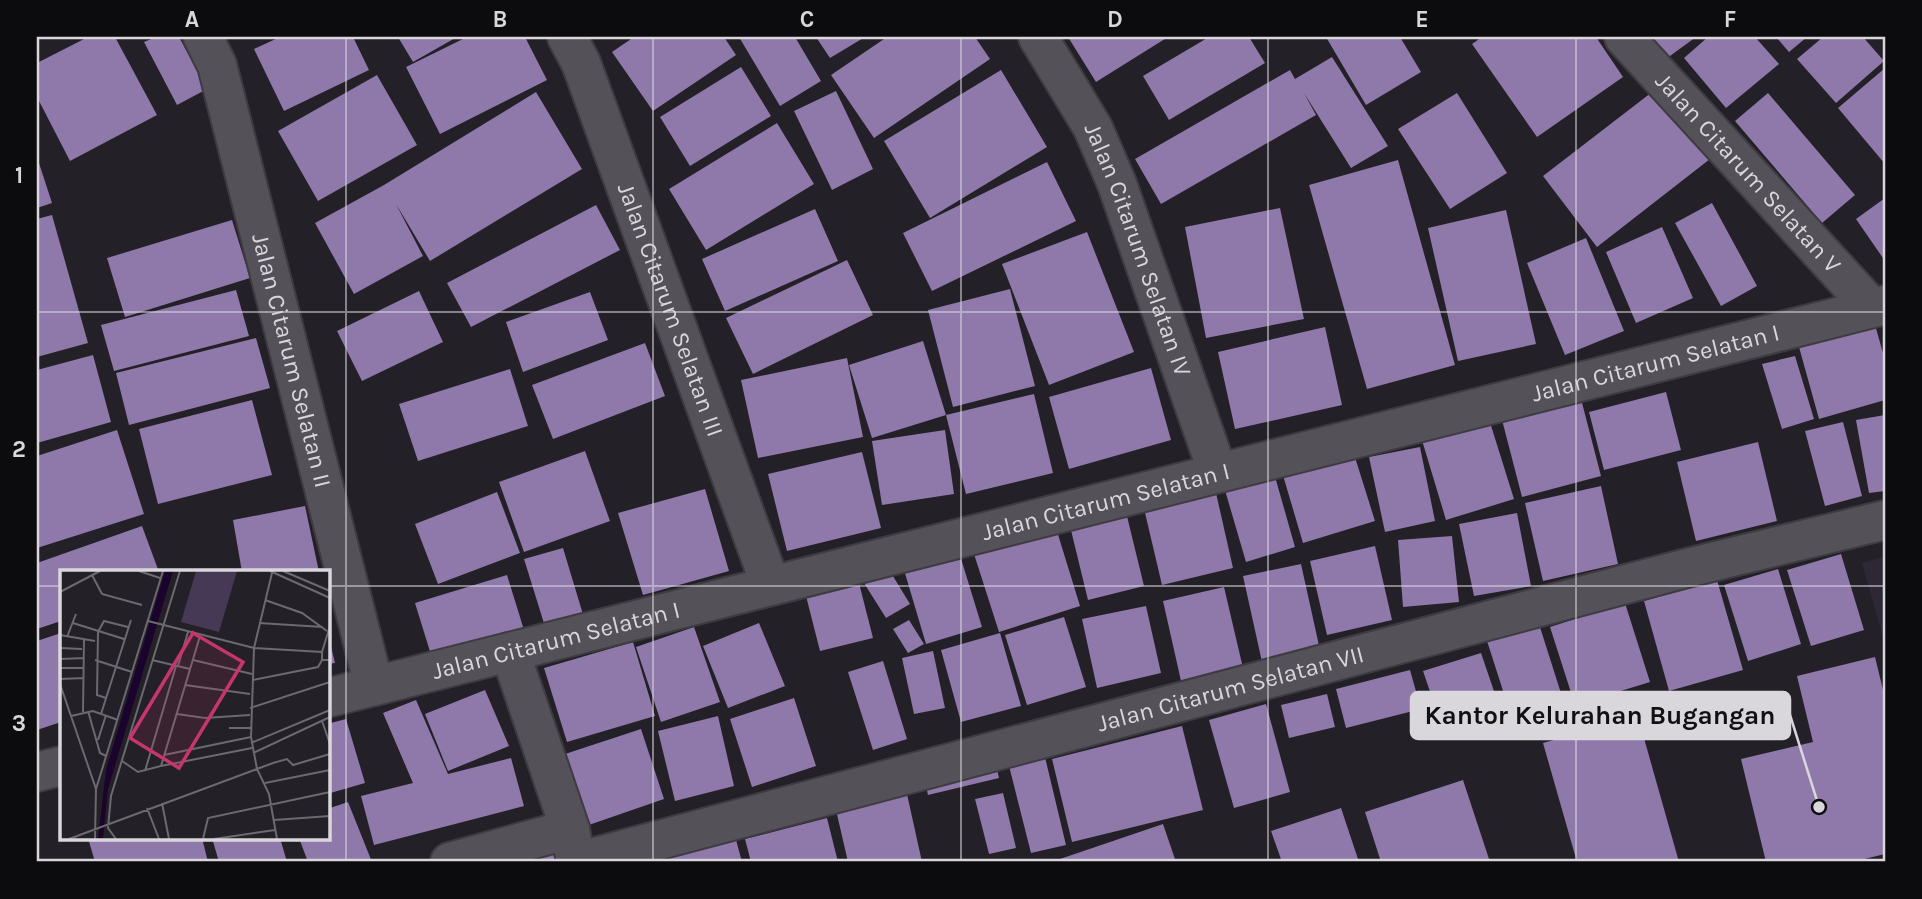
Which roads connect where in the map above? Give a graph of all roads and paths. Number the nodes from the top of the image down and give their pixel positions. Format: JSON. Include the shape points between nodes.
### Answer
{"nodes":[{"id":1,"x":204,"y":37,"type":"edge"},
{"id":2,"x":567,"y":37,"type":"edge"},
{"id":3,"x":1038,"y":37,"type":"edge"},
{"id":4,"x":1624,"y":37,"type":"edge"},
{"id":5,"x":1879,"y":307,"type":"edge"},
{"id":6,"x":1218,"y":473,"type":"junction"},
{"id":7,"x":1885,"y":520,"type":"edge"},
{"id":8,"x":771,"y":586,"type":"junction"},
{"id":9,"x":510,"y":652,"type":"junction"},
{"id":10,"x":374,"y":686,"type":"junction"},
{"id":11,"x":329,"y":697,"type":"edge"},
{"id":12,"x":60,"y":766,"type":"edge"},
{"id":13,"x":37,"y":772,"type":"edge"},
{"id":14,"x":574,"y":851,"type":"edge"},
{"id":15,"x":450,"y":862,"type":"edge"}],
"edges":[{"from":1,"to":10,"type":"street","name":"Jalan Citarum Selatan II","via":[[217,65]]},
{"from":2,"to":8,"type":"street","name":"Jalan Citarum Selatan III","via":[[581,64]]},
{"from":3,"to":6,"type":"street","name":"Jalan Citarum Selatan IV","via":[[1093,128],[1117,184]]},
{"from":4,"to":5,"type":"street","name":"Jalan Citarum Selatan V"},
{"from":5,"to":6,"type":"street","name":"Jalan Citarum Selatan I"},
{"from":6,"to":8,"type":"street","name":"Jalan Citarum Selatan I"},
{"from":7,"to":14,"type":"street","name":"Jalan Citarum Selatan VII"},
{"from":8,"to":9,"type":"street","name":"Jalan Citarum Selatan I"},
{"from":9,"to":10,"type":"street","name":"Jalan Citarum Selatan I"},
{"from":9,"to":14,"type":"street"},
{"from":10,"to":11,"type":"street","name":"Jalan Citarum Selatan I"},
{"from":12,"to":13,"type":"street"},
{"from":14,"to":15,"type":"street","name":"Jalan Citarum Selatan VII"}]}
